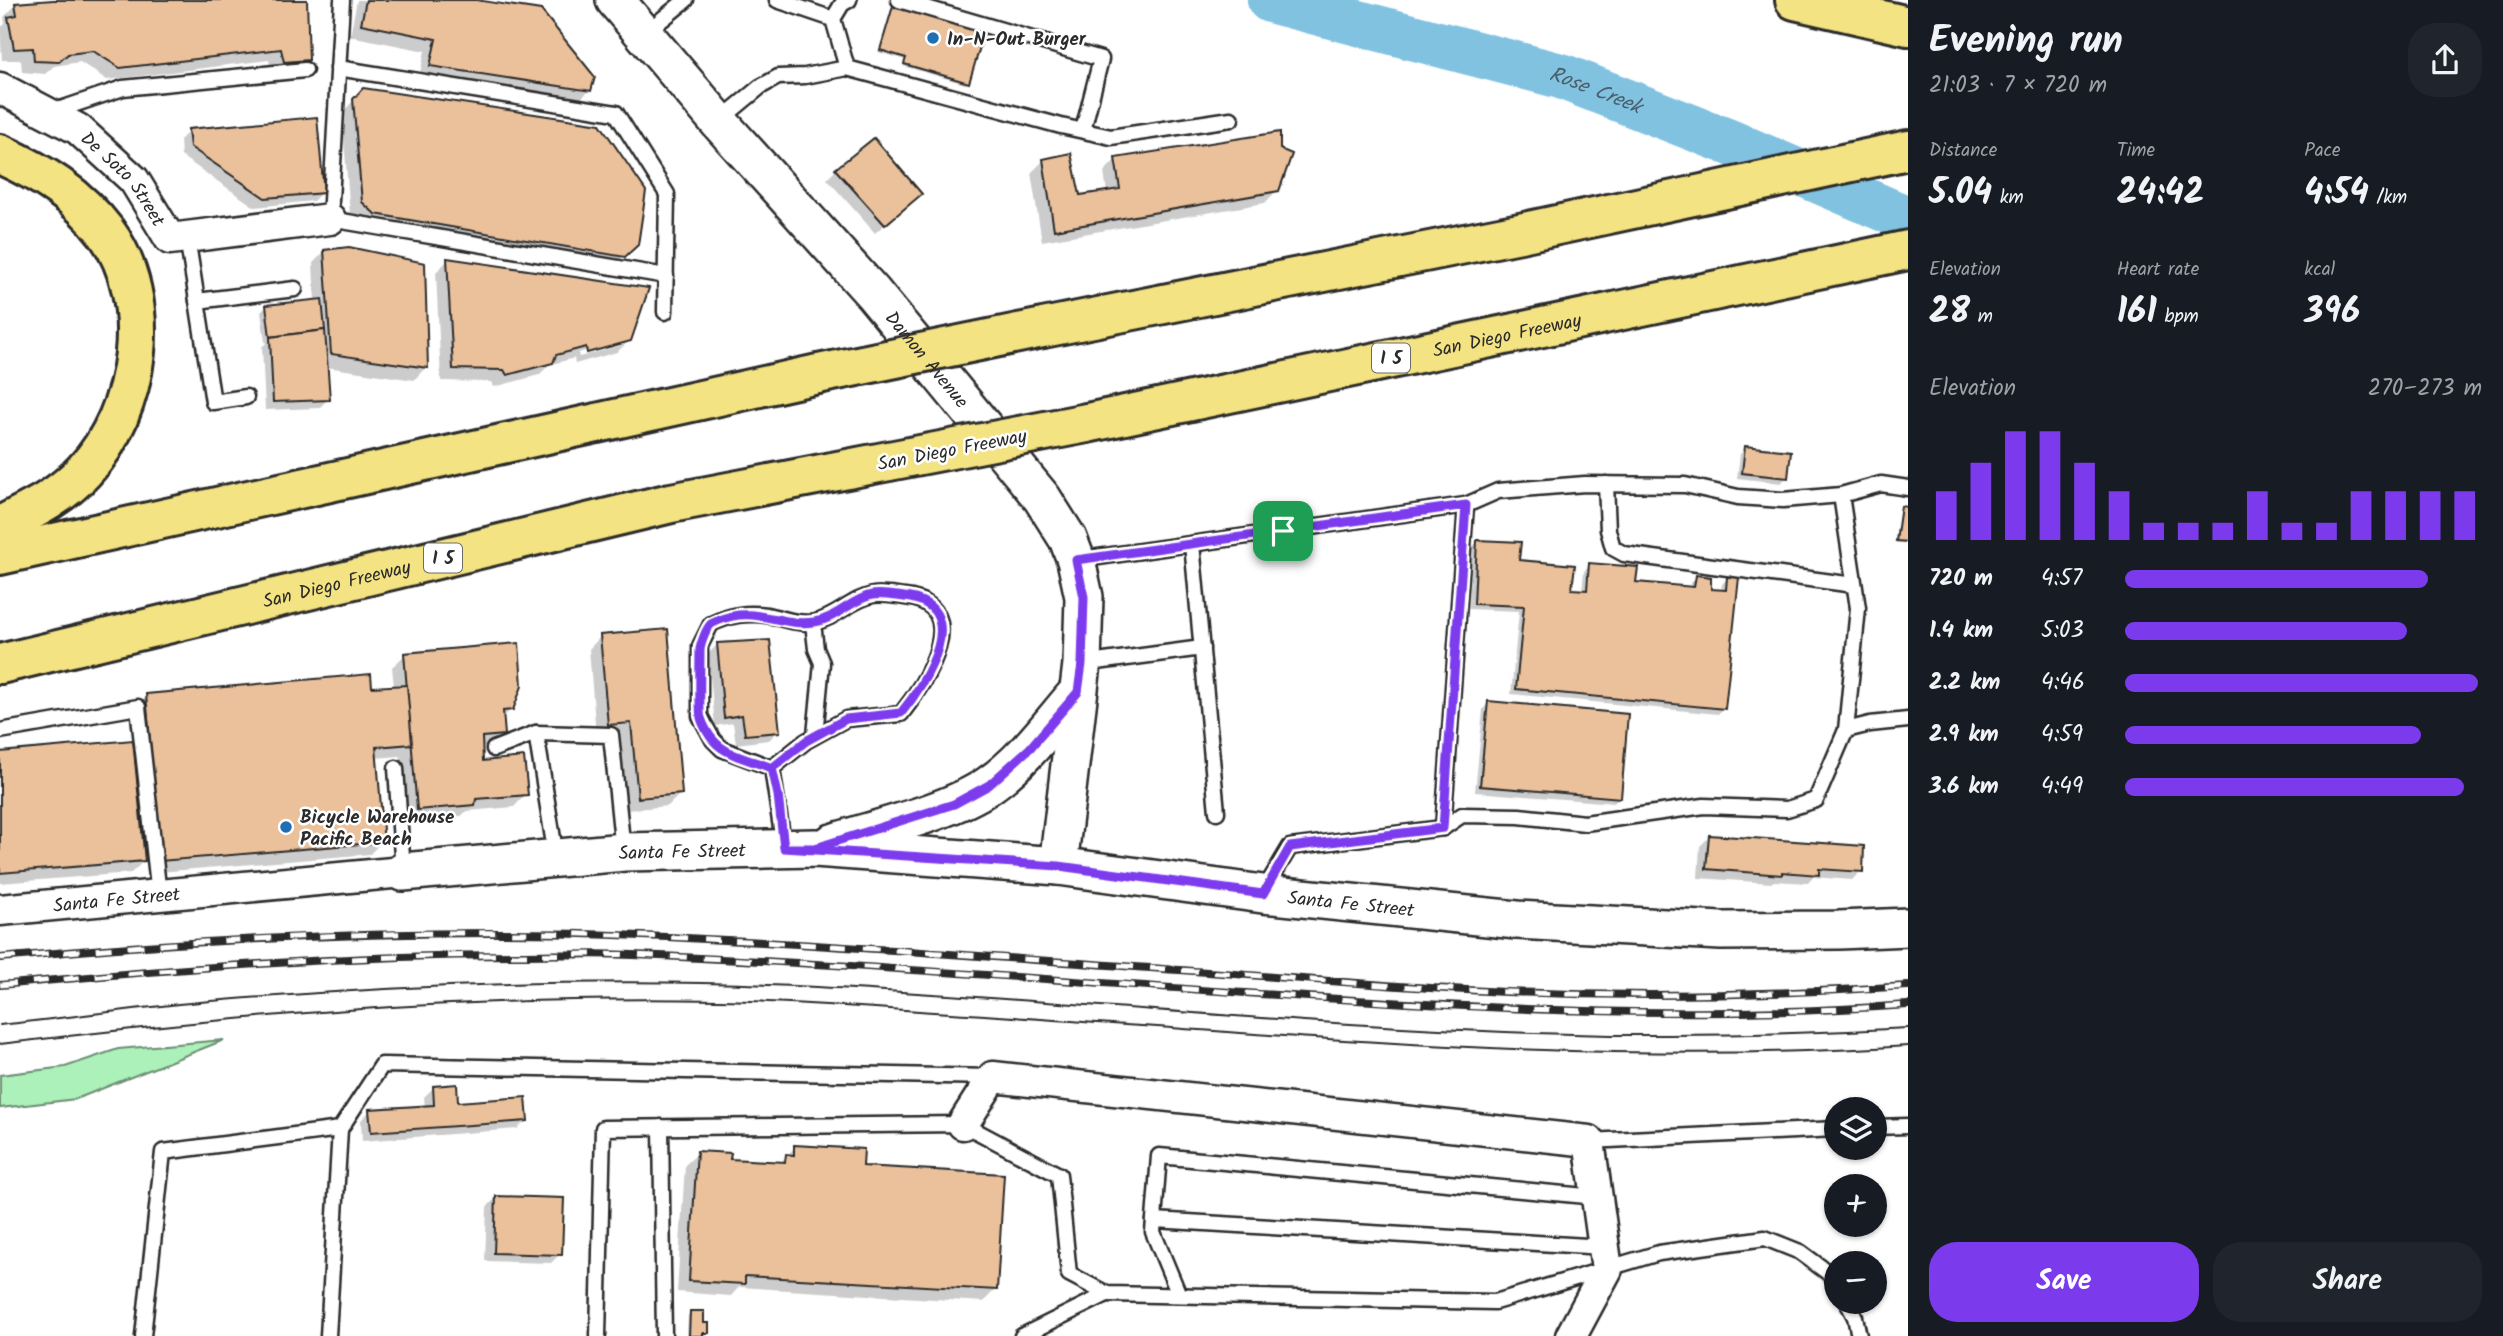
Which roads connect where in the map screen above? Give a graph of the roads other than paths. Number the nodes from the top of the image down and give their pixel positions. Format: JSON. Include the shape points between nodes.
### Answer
{"nodes":[{"id":1,"x":342,"y":0,"type":"edge"},
{"id":2,"x":615,"y":0,"type":"edge"},
{"id":3,"x":686,"y":0,"type":"edge"},
{"id":4,"x":778,"y":0,"type":"edge"},
{"id":5,"x":849,"y":0,"type":"edge"},
{"id":6,"x":899,"y":0,"type":"edge"},
{"id":7,"x":1795,"y":0,"type":"edge"},
{"id":8,"x":833,"y":19,"type":"junction"},
{"id":9,"x":1908,"y":26,"type":"edge"},
{"id":10,"x":644,"y":34,"type":"junction"},
{"id":11,"x":338,"y":68,"type":"junction"},
{"id":12,"x":847,"y":68,"type":"junction"},
{"id":13,"x":305,"y":70,"type":"dead end"},
{"id":14,"x":0,"y":88,"type":"edge"},
{"id":15,"x":47,"y":113,"type":"junction"},
{"id":16,"x":1231,"y":120,"type":"dead end"},
{"id":17,"x":718,"y":121,"type":"junction"},
{"id":18,"x":1083,"y":130,"type":"junction"},
{"id":19,"x":1908,"y":150,"type":"edge"},
{"id":20,"x":0,"y":154,"type":"edge"},
{"id":21,"x":330,"y":219,"type":"junction"},
{"id":22,"x":187,"y":237,"type":"junction"},
{"id":23,"x":1908,"y":250,"type":"edge"},
{"id":24,"x":666,"y":276,"type":"junction"},
{"id":25,"x":295,"y":289,"type":"dead end"},
{"id":26,"x":197,"y":301,"type":"junction"},
{"id":27,"x":665,"y":312,"type":"dead end"},
{"id":28,"x":246,"y":397,"type":"dead end"},
{"id":29,"x":1605,"y":484,"type":"junction"},
{"id":30,"x":1908,"y":488,"type":"edge"},
{"id":31,"x":1841,"y":495,"type":"junction"},
{"id":32,"x":1466,"y":505,"type":"junction"},
{"id":33,"x":0,"y":526,"type":"edge"},
{"id":34,"x":1192,"y":544,"type":"junction"},
{"id":35,"x":0,"y":555,"type":"edge"},
{"id":36,"x":1076,"y":560,"type":"junction"},
{"id":37,"x":1854,"y":585,"type":"junction"},
{"id":38,"x":813,"y":622,"type":"junction"},
{"id":39,"x":1202,"y":648,"type":"junction"},
{"id":40,"x":0,"y":664,"type":"edge"},
{"id":41,"x":1080,"y":678,"type":"junction"},
{"id":42,"x":1908,"y":720,"type":"edge"},
{"id":43,"x":1846,"y":730,"type":"junction"},
{"id":44,"x":0,"y":731,"type":"edge"},
{"id":45,"x":536,"y":733,"type":"junction"},
{"id":46,"x":815,"y":735,"type":"junction"},
{"id":47,"x":494,"y":749,"type":"dead end"},
{"id":48,"x":396,"y":768,"type":"dead end"},
{"id":49,"x":772,"y":768,"type":"junction"},
{"id":50,"x":1217,"y":812,"type":"dead end"},
{"id":51,"x":1443,"y":828,"type":"junction"},
{"id":52,"x":800,"y":848,"type":"junction"},
{"id":53,"x":624,"y":852,"type":"junction"},
{"id":54,"x":556,"y":859,"type":"junction"},
{"id":55,"x":1059,"y":866,"type":"junction"},
{"id":56,"x":403,"y":872,"type":"junction"},
{"id":57,"x":1263,"y":894,"type":"junction"},
{"id":58,"x":159,"y":895,"type":"junction"},
{"id":59,"x":0,"y":910,"type":"edge"},
{"id":60,"x":1908,"y":927,"type":"edge"},
{"id":61,"x":993,"y":1077,"type":"junction"},
{"id":62,"x":962,"y":1124,"type":"junction"},
{"id":63,"x":1908,"y":1126,"type":"edge"},
{"id":64,"x":662,"y":1127,"type":"junction"},
{"id":65,"x":1887,"y":1127,"type":"edge"},
{"id":66,"x":340,"y":1129,"type":"junction"},
{"id":67,"x":1824,"y":1130,"type":"edge"},
{"id":68,"x":1589,"y":1141,"type":"junction"},
{"id":69,"x":1597,"y":1197,"type":"junction"},
{"id":70,"x":1154,"y":1220,"type":"junction"},
{"id":71,"x":1606,"y":1258,"type":"junction"},
{"id":72,"x":1824,"y":1270,"type":"edge"},
{"id":73,"x":1107,"y":1294,"type":"junction"},
{"id":74,"x":1179,"y":1295,"type":"junction"},
{"id":75,"x":1853,"y":1314,"type":"edge"},
{"id":76,"x":143,"y":1336,"type":"edge"},
{"id":77,"x":327,"y":1336,"type":"edge"},
{"id":78,"x":598,"y":1336,"type":"edge"},
{"id":79,"x":664,"y":1336,"type":"edge"},
{"id":80,"x":1022,"y":1336,"type":"edge"},
{"id":81,"x":1571,"y":1336,"type":"edge"},
{"id":82,"x":1859,"y":1336,"type":"edge"}],
"edges":[{"from":1,"to":11,"type":"lane"},
{"from":2,"to":10,"type":"street","name":"Damon Avenue"},
{"from":3,"to":10,"type":"lane"},
{"from":4,"to":8,"type":"lane"},
{"from":5,"to":8,"type":"lane"},
{"from":6,"to":18,"type":"lane","via":[[1101,59]]},
{"from":7,"to":9,"type":"highway"},
{"from":8,"to":12,"type":"lane"},
{"from":10,"to":17,"type":"street","name":"Damon Avenue"},
{"from":11,"to":21,"type":"lane"},
{"from":11,"to":24,"type":"lane","via":[[616,113],[667,194]]},
{"from":12,"to":17,"type":"lane","via":[[778,77]]},
{"from":12,"to":18,"type":"lane"},
{"from":13,"to":15,"type":"lane","via":[[123,88]]},
{"from":14,"to":15,"type":"street","name":"De Soto Street"},
{"from":15,"to":22,"type":"street","name":"De Soto Street","via":[[78,129],[134,180],[170,239]]},
{"from":16,"to":18,"type":"lane","via":[[1111,137]]},
{"from":17,"to":36,"type":"street","name":"Damon Avenue","via":[[873,293],[1042,498]]},
{"from":19,"to":35,"type":"highway","bridge":true,"via":[[818,374]]},
{"from":20,"to":33,"type":"highway","via":[[32,168],[72,195],[107,233],[127,274],[136,335],[122,406],[98,455],[48,502]]},
{"from":21,"to":22,"type":"street","name":"De Soto Street"},
{"from":21,"to":24,"type":"lane"},
{"from":22,"to":26,"type":"lane"},
{"from":23,"to":40,"type":"highway","name":"San Diego Freeway","number":"I 5","bridge":true,"via":[[1087,423],[671,503]]},
{"from":24,"to":27,"type":"lane"},
{"from":25,"to":26,"type":"lane"},
{"from":26,"to":28,"type":"lane","via":[[213,402]]},
{"from":29,"to":31,"type":"lane","via":[[1685,485],[1738,497],[1783,500]]},
{"from":29,"to":32,"type":"lane","via":[[1498,491]]},
{"from":29,"to":37,"type":"lane","via":[[1608,530],[1613,548],[1624,554]]},
{"from":30,"to":31,"type":"lane","via":[[1881,484]]},
{"from":31,"to":37,"type":"lane"},
{"from":32,"to":34,"type":"lane"},
{"from":32,"to":51,"type":"lane"},
{"from":34,"to":36,"type":"lane"},
{"from":34,"to":39,"type":"lane"},
{"from":36,"to":41,"type":"street","name":"Damon Avenue","via":[[1084,597]]},
{"from":37,"to":43,"type":"lane","via":[[1858,608]]},
{"from":38,"to":46,"type":"lane","via":[[822,663]]},
{"from":38,"to":46,"type":"lane","via":[[872,595],[886,595],[916,598],[931,606],[943,631],[920,690],[901,713],[846,719]]},
{"from":38,"to":49,"type":"lane","via":[[731,615],[711,624],[700,646],[700,716],[713,740],[722,749]]},
{"from":39,"to":41,"type":"lane"},
{"from":39,"to":50,"type":"lane"},
{"from":41,"to":52,"type":"street","via":[[1030,748],[989,785],[954,804]]},
{"from":41,"to":55,"type":"street","name":"Damon Avenue"},
{"from":42,"to":43,"type":"lane"},
{"from":43,"to":51,"type":"lane","via":[[1816,800],[1787,809],[1703,806],[1585,823],[1462,815]]},
{"from":44,"to":58,"type":"lane","via":[[138,707]]},
{"from":45,"to":47,"type":"lane"},
{"from":45,"to":53,"type":"lane","via":[[611,735]]},
{"from":45,"to":54,"type":"lane"},
{"from":46,"to":49,"type":"lane"},
{"from":48,"to":56,"type":"lane"},
{"from":49,"to":52,"type":"lane"},
{"from":51,"to":57,"type":"lane","via":[[1290,847]]},
{"from":52,"to":53,"type":"street","name":"Santa Fe Street"},
{"from":52,"to":55,"type":"street","name":"Santa Fe Street"},
{"from":53,"to":54,"type":"street","name":"Santa Fe Street"},
{"from":54,"to":56,"type":"street","name":"Santa Fe Street"},
{"from":55,"to":57,"type":"street","name":"Santa Fe Street"},
{"from":56,"to":58,"type":"street","name":"Santa Fe Street"},
{"from":57,"to":60,"type":"street","name":"Santa Fe Street","via":[[1517,920],[1708,930]]},
{"from":58,"to":59,"type":"street","name":"Santa Fe Street"},
{"from":61,"to":62,"type":"street"},
{"from":61,"to":66,"type":"lane","via":[[382,1065]]},
{"from":61,"to":68,"type":"street"},
{"from":62,"to":64,"type":"lane"},
{"from":62,"to":73,"type":"lane","via":[[1059,1175],[1069,1274]]},
{"from":63,"to":65,"type":"lane"},
{"from":64,"to":78,"type":"lane","via":[[603,1128]]},
{"from":64,"to":79,"type":"lane"},
{"from":66,"to":76,"type":"lane","via":[[163,1152]]},
{"from":66,"to":77,"type":"lane"},
{"from":67,"to":68,"type":"lane"},
{"from":68,"to":69,"type":"street"},
{"from":69,"to":70,"type":"lane","via":[[1159,1156]]},
{"from":69,"to":71,"type":"street"},
{"from":70,"to":71,"type":"lane"},
{"from":70,"to":74,"type":"lane","via":[[1153,1232]]},
{"from":71,"to":72,"type":"lane","via":[[1765,1238],[1800,1252]]},
{"from":71,"to":74,"type":"lane","via":[[1496,1302]]},
{"from":71,"to":81,"type":"street"},
{"from":73,"to":74,"type":"lane"},
{"from":73,"to":80,"type":"lane"},
{"from":75,"to":82,"type":"lane"}]}
